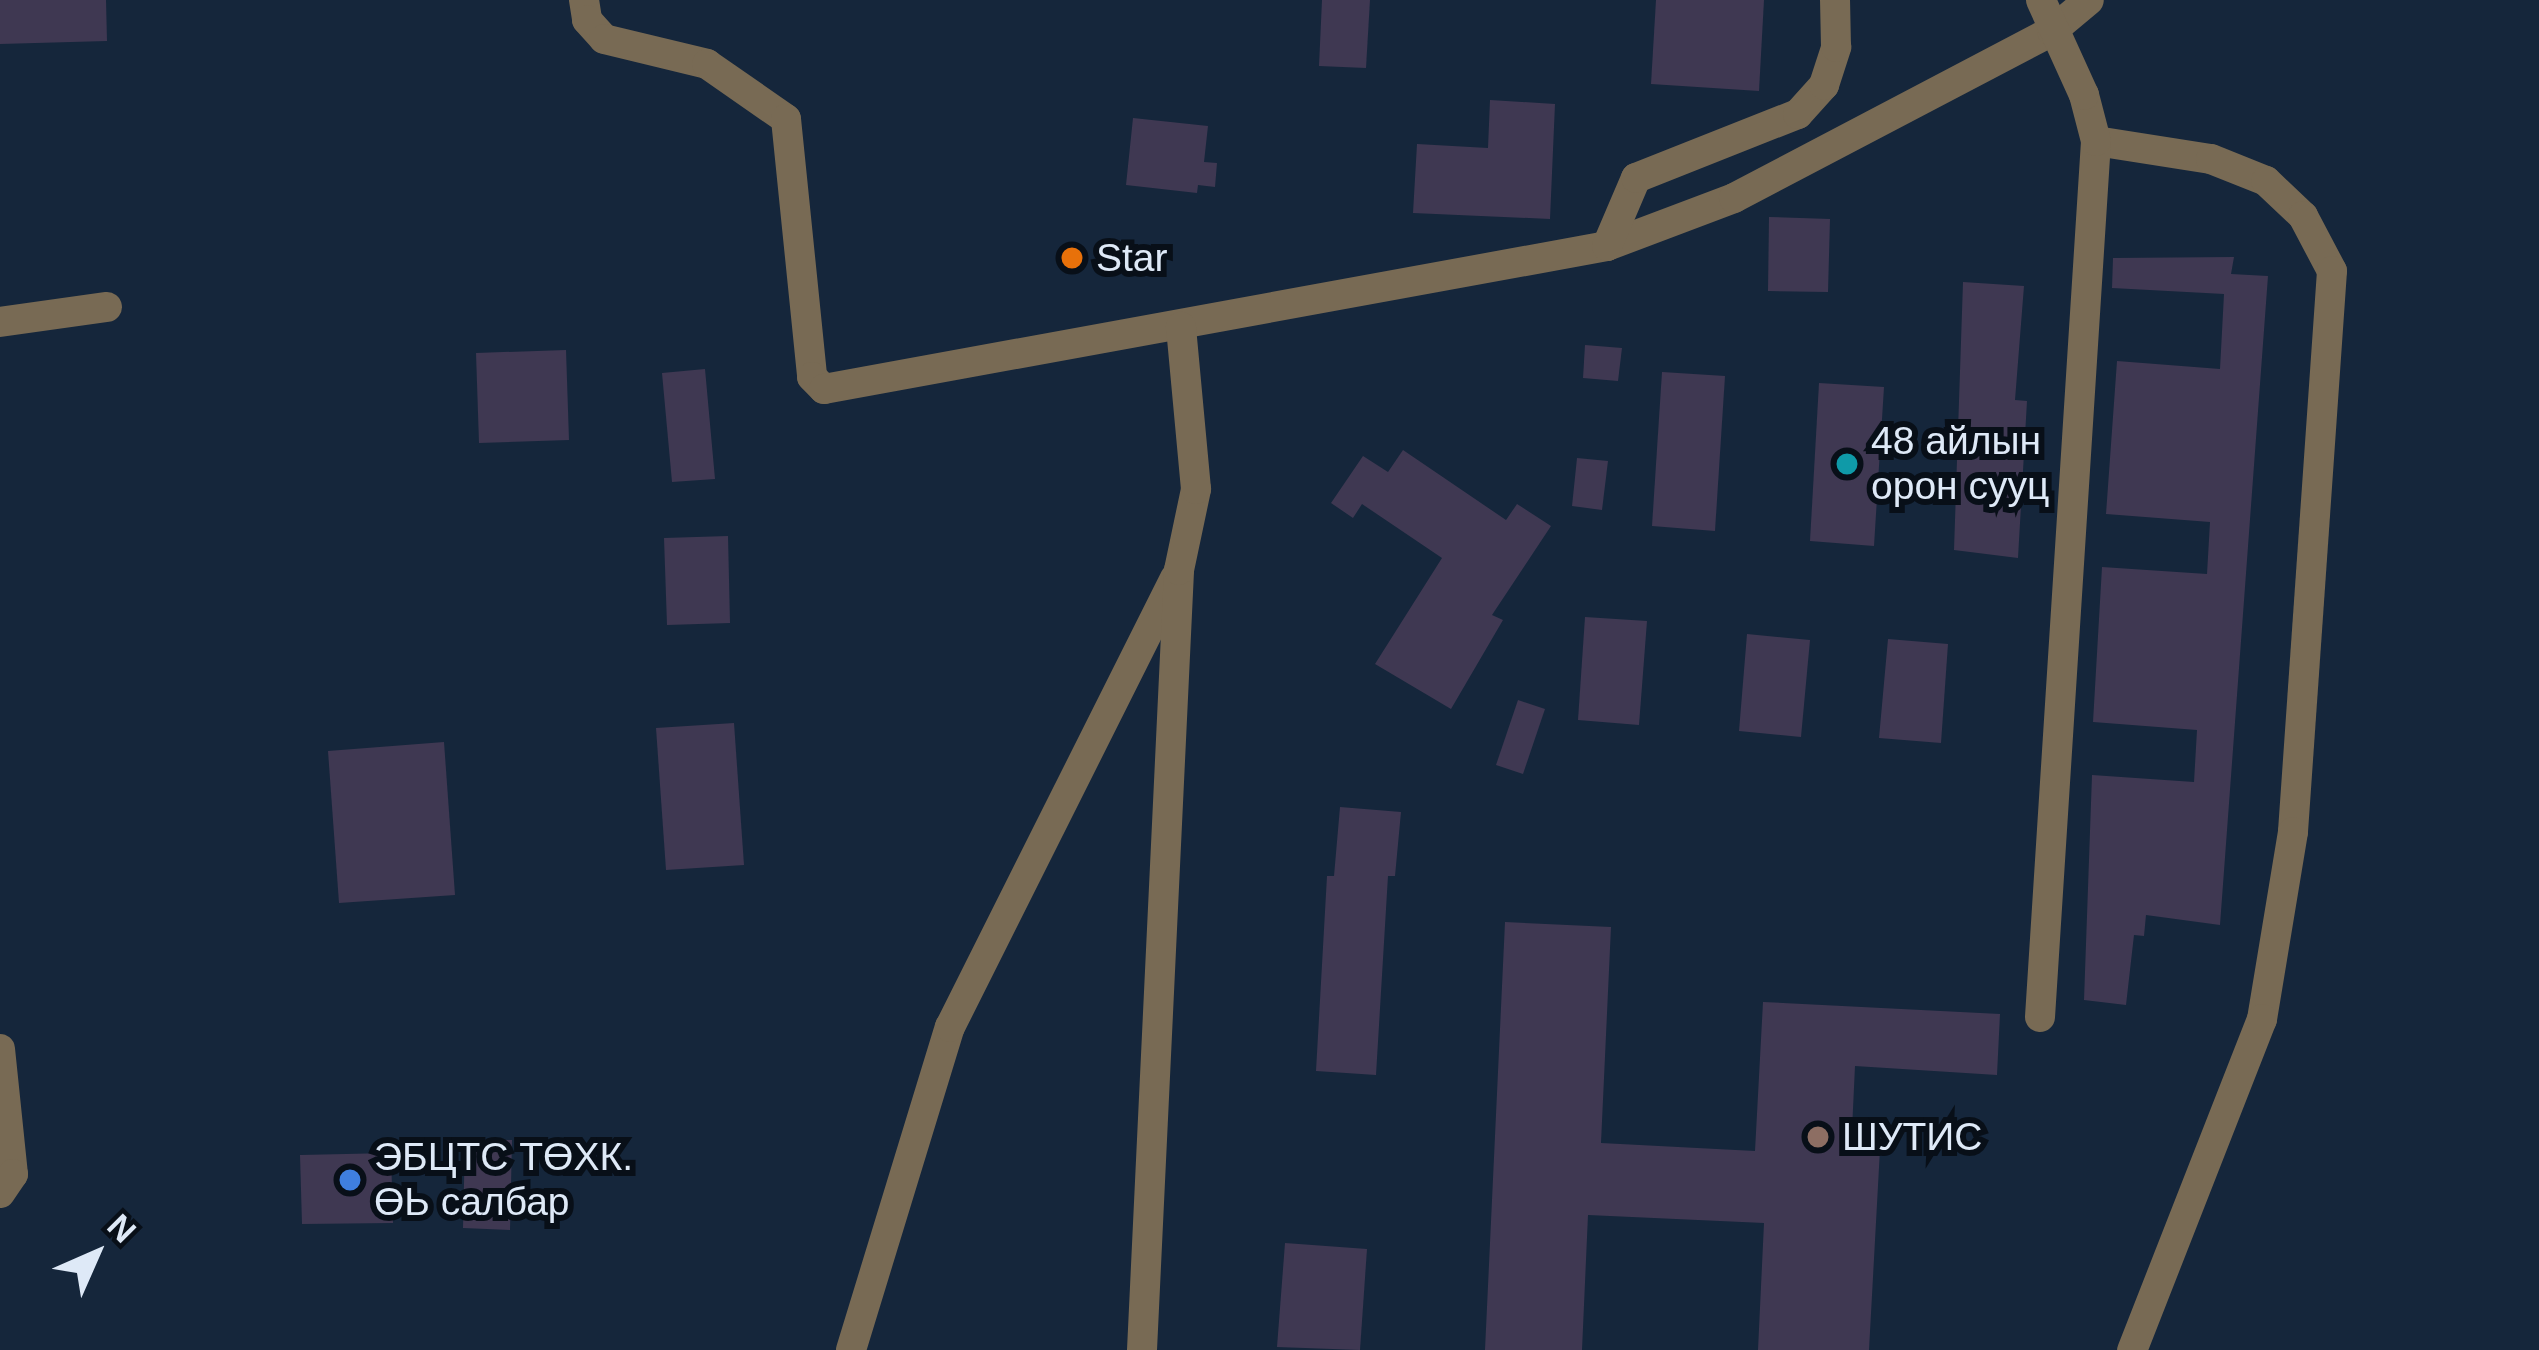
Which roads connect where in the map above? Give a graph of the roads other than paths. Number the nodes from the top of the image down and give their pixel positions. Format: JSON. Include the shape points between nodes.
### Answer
{"nodes":[{"id":1,"x":584,"y":0,"type":"edge"},
{"id":2,"x":1835,"y":0,"type":"edge"},
{"id":3,"x":2041,"y":0,"type":"edge"},
{"id":4,"x":2090,"y":0,"type":"edge"},
{"id":5,"x":2052,"y":31,"type":"junction"},
{"id":6,"x":2096,"y":141,"type":"junction"},
{"id":7,"x":1607,"y":246,"type":"junction"},
{"id":8,"x":107,"y":308,"type":"dead end"},
{"id":9,"x":0,"y":322,"type":"edge"},
{"id":10,"x":1180,"y":327,"type":"junction"},
{"id":11,"x":1179,"y":570,"type":"junction"},
{"id":12,"x":2040,"y":1017,"type":"dead end"},
{"id":13,"x":0,"y":1049,"type":"edge"},
{"id":14,"x":0,"y":1193,"type":"edge"},
{"id":15,"x":851,"y":1350,"type":"edge"},
{"id":16,"x":1142,"y":1350,"type":"edge"},
{"id":17,"x":2132,"y":1350,"type":"edge"}],
"edges":[{"from":1,"to":10,"type":"street","via":[[587,20],[604,39],[707,64],[786,118],[819,387]]},
{"from":2,"to":7,"type":"street","via":[[1836,47],[1798,114],[1636,178]]},
{"from":3,"to":5,"type":"street"},
{"from":4,"to":5,"type":"street"},
{"from":5,"to":6,"type":"street"},
{"from":5,"to":7,"type":"street","via":[[1734,198]]},
{"from":6,"to":12,"type":"street"},
{"from":6,"to":17,"type":"street","via":[[2211,159],[2266,181],[2303,216],[2332,271],[2293,832],[2262,1019]]},
{"from":7,"to":10,"type":"street"},
{"from":8,"to":9,"type":"street"},
{"from":10,"to":11,"type":"street","via":[[1196,489]]},
{"from":11,"to":15,"type":"street","via":[[950,1027]]},
{"from":11,"to":16,"type":"street"},
{"from":13,"to":14,"type":"street","via":[[13,1174]]}]}
